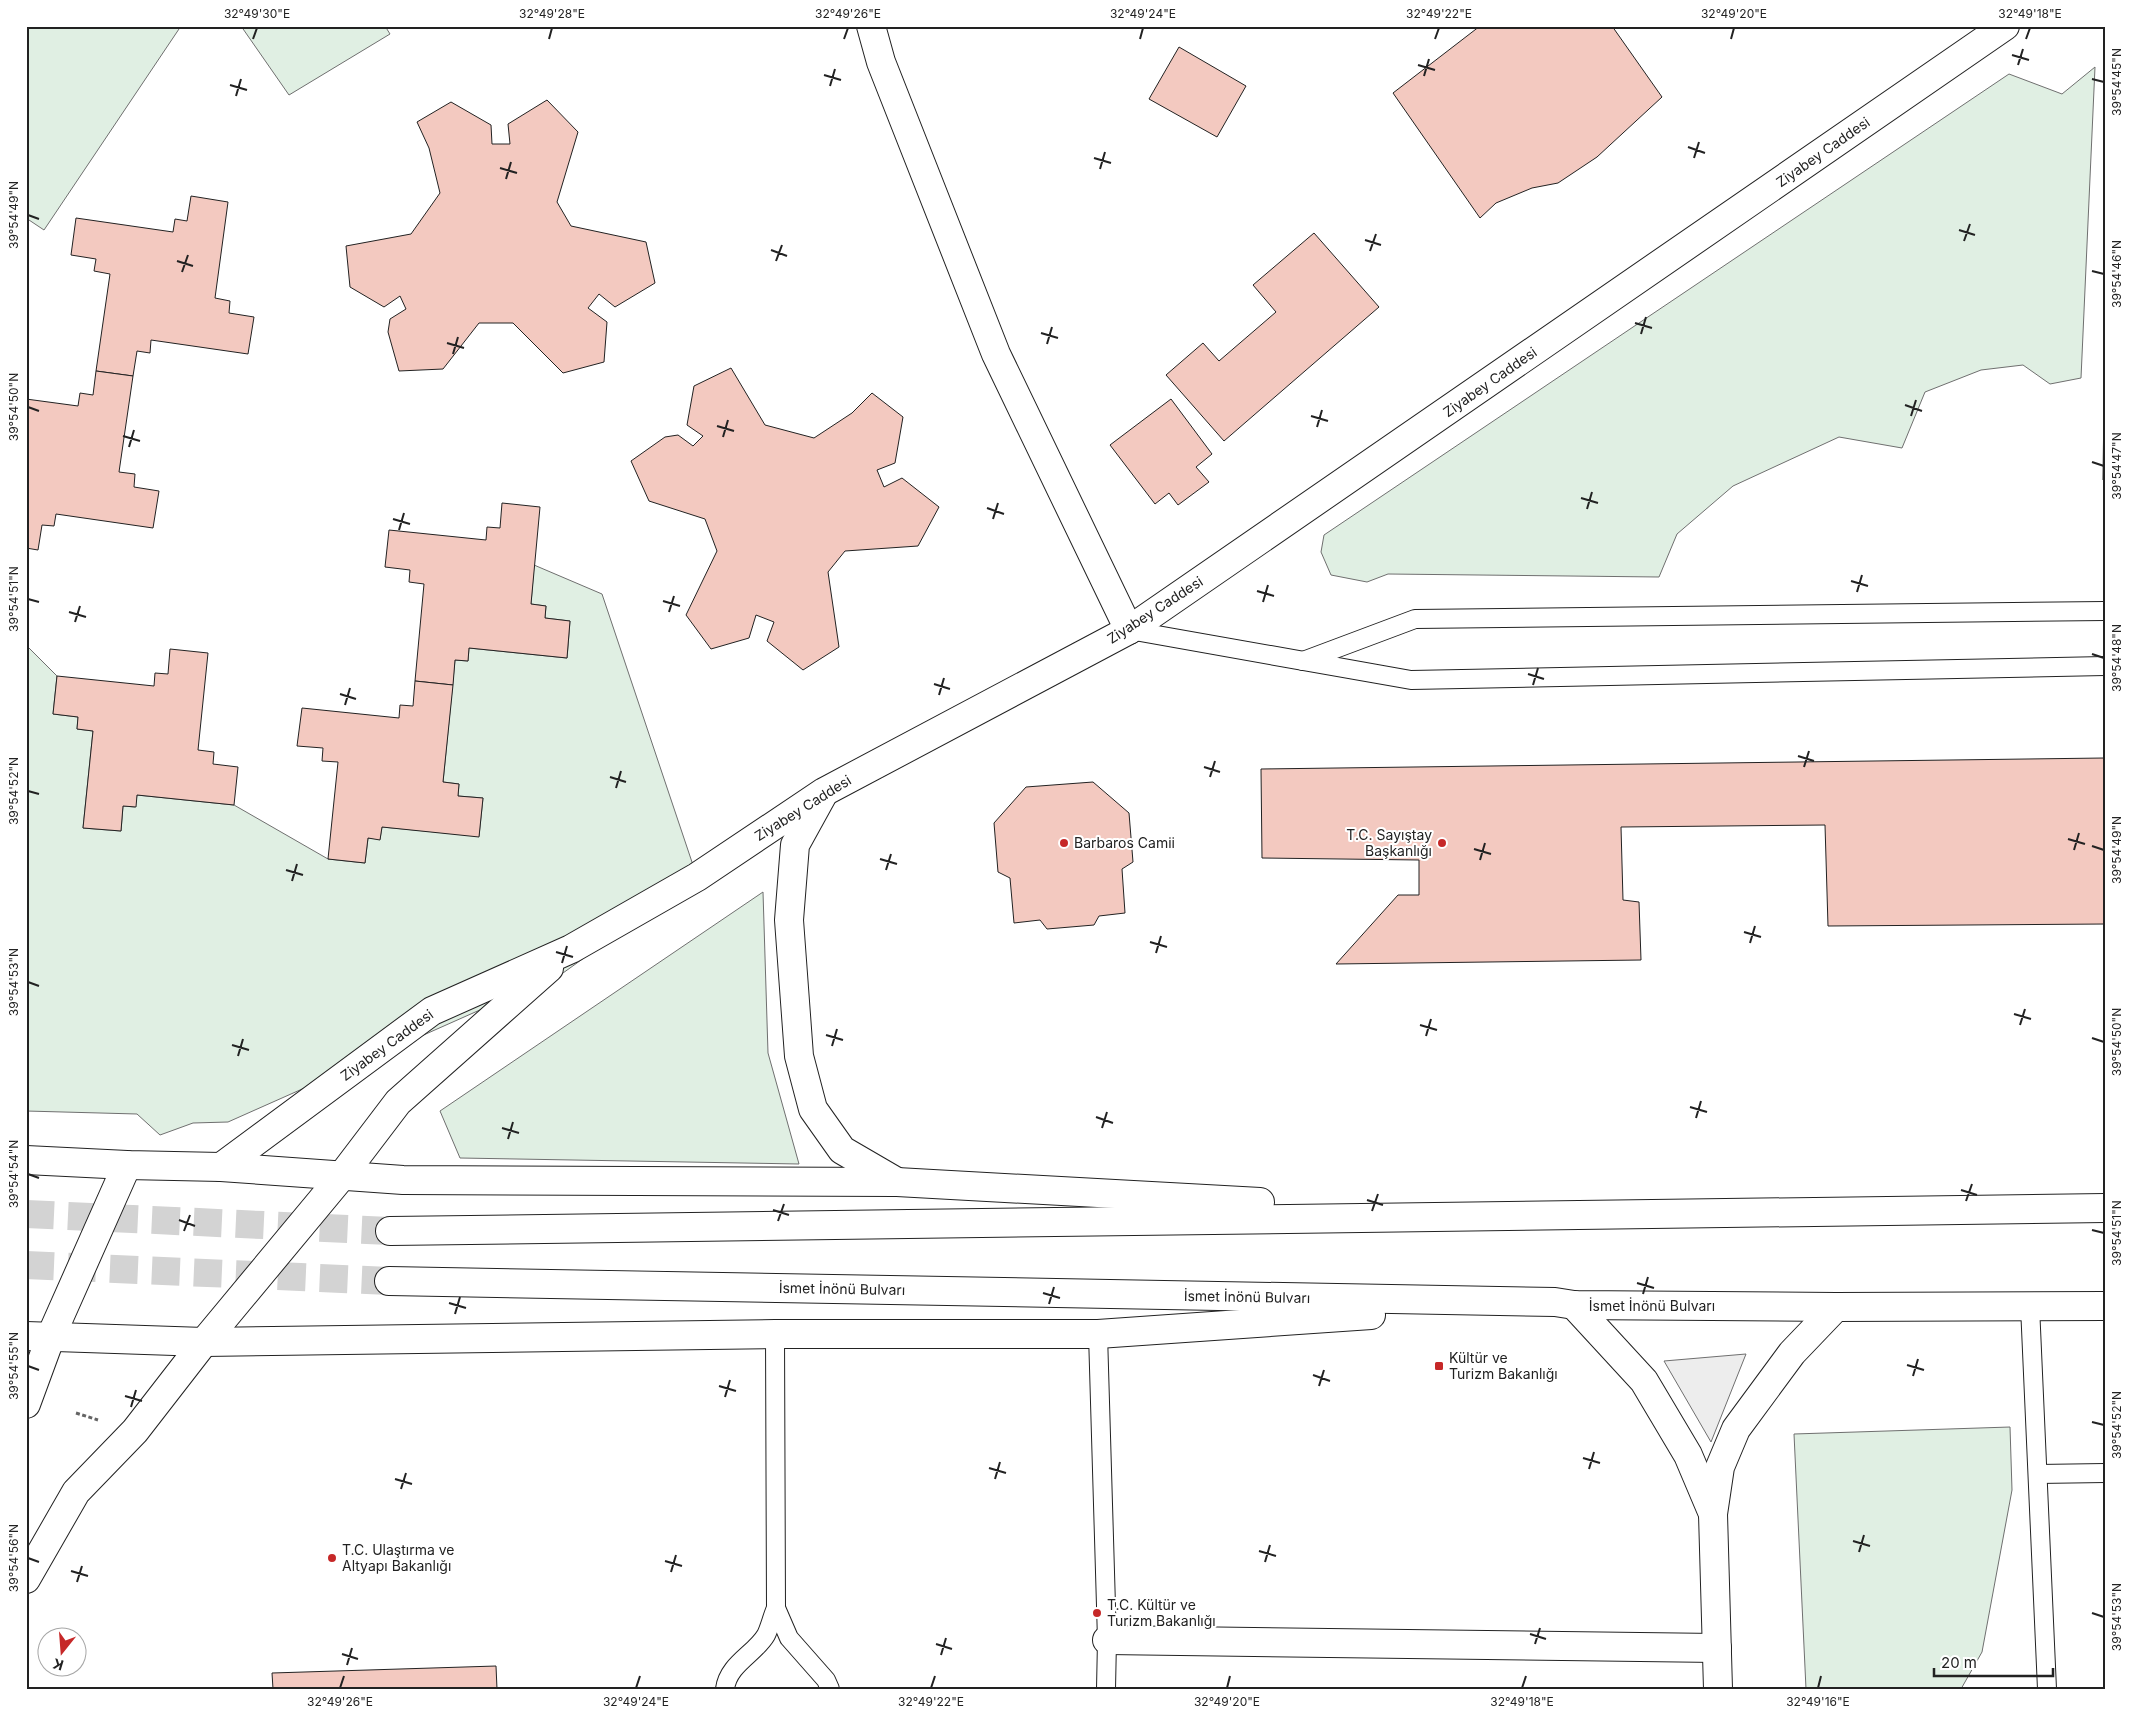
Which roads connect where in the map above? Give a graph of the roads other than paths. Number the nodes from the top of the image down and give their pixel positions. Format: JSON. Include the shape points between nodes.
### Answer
{"nodes":[{"id":1,"x":872,"y":26,"type":"edge"},
{"id":2,"x":2005,"y":26,"type":"edge"},
{"id":3,"x":2105,"y":612,"type":"edge"},
{"id":4,"x":1129,"y":630,"type":"junction"},
{"id":5,"x":1302,"y":661,"type":"junction"},
{"id":6,"x":2105,"y":666,"type":"edge"},
{"id":7,"x":824,"y":792,"type":"junction"},
{"id":8,"x":571,"y":949,"type":"junction"},
{"id":9,"x":26,"y":1160,"type":"edge"},
{"id":10,"x":127,"y":1165,"type":"junction"},
{"id":11,"x":221,"y":1167,"type":"junction"},
{"id":12,"x":341,"y":1177,"type":"junction"},
{"id":13,"x":897,"y":1182,"type":"junction"},
{"id":14,"x":2105,"y":1208,"type":"edge"},
{"id":15,"x":1499,"y":1215,"type":"junction"},
{"id":16,"x":390,"y":1231,"type":"tunnel mouth"},
{"id":17,"x":389,"y":1281,"type":"tunnel mouth"},
{"id":18,"x":1564,"y":1304,"type":"junction"},
{"id":19,"x":2030,"y":1306,"type":"junction"},
{"id":20,"x":2068,"y":1306,"type":"junction"},
{"id":21,"x":2105,"y":1306,"type":"edge"},
{"id":22,"x":1836,"y":1307,"type":"junction"},
{"id":23,"x":2105,"y":1314,"type":"edge"},
{"id":24,"x":774,"y":1334,"type":"junction"},
{"id":25,"x":1098,"y":1334,"type":"junction"},
{"id":26,"x":38,"y":1336,"type":"edge"},
{"id":27,"x":204,"y":1342,"type":"junction"},
{"id":28,"x":26,"y":1404,"type":"edge"},
{"id":29,"x":2105,"y":1473,"type":"edge"},
{"id":30,"x":2038,"y":1474,"type":"junction"},
{"id":31,"x":1713,"y":1514,"type":"junction"},
{"id":32,"x":26,"y":1579,"type":"edge"},
{"id":33,"x":776,"y":1608,"type":"junction"},
{"id":34,"x":1108,"y":1640,"type":"junction"},
{"id":35,"x":1717,"y":1648,"type":"junction"},
{"id":36,"x":725,"y":1689,"type":"edge"},
{"id":37,"x":830,"y":1689,"type":"edge"},
{"id":38,"x":1106,"y":1689,"type":"edge"},
{"id":39,"x":1718,"y":1689,"type":"edge"},
{"id":40,"x":2047,"y":1689,"type":"edge"}],
"edges":[{"from":1,"to":4,"type":"main road","via":[[881,62],[996,354]]},
{"from":2,"to":4,"type":"main road","name":"Ziyabey Caddesi"},
{"from":3,"to":5,"type":"lane","via":[[1415,619]]},
{"from":4,"to":5,"type":"lane"},
{"from":4,"to":7,"type":"main road","name":"Ziyabey Caddesi"},
{"from":5,"to":6,"type":"lane","via":[[1411,680]]},
{"from":7,"to":8,"type":"main road","name":"Ziyabey Caddesi","via":[[697,877]]},
{"from":7,"to":13,"type":"main road","via":[[795,845],[789,920],[799,1056],[813,1109],[842,1150]]},
{"from":8,"to":11,"type":"main road","name":"Ziyabey Caddesi","via":[[432,1011]]},
{"from":8,"to":12,"type":"main road","via":[[398,1102]]},
{"from":9,"to":10,"type":"main road"},
{"from":10,"to":11,"type":"main road"},
{"from":10,"to":26,"type":"main road"},
{"from":11,"to":12,"type":"main road"},
{"from":12,"to":13,"type":"main road"},
{"from":12,"to":27,"type":"main road"},
{"from":13,"to":15,"type":"main road"},
{"from":14,"to":15,"type":"main road"},
{"from":15,"to":16,"type":"main road"},
{"from":17,"to":18,"type":"main road","name":"İsmet İnönü Bulvarı"},
{"from":18,"to":22,"type":"main road","name":"İsmet İnönü Bulvarı"},
{"from":18,"to":25,"type":"main road"},
{"from":18,"to":31,"type":"main road","via":[[1644,1381],[1688,1455]]},
{"from":19,"to":20,"type":"main road","name":"İsmet İnönü Bulvarı"},
{"from":19,"to":22,"type":"main road","name":"İsmet İnönü Bulvarı"},
{"from":19,"to":30,"type":"lane"},
{"from":20,"to":21,"type":"main road","name":"İsmet İnönü Bulvarı"},
{"from":20,"to":23,"type":"lane"},
{"from":22,"to":31,"type":"main road","via":[[1792,1353],[1736,1429],[1720,1467]]},
{"from":24,"to":25,"type":"main road"},
{"from":24,"to":27,"type":"main road"},
{"from":24,"to":33,"type":"lane"},
{"from":25,"to":34,"type":"lane"},
{"from":26,"to":27,"type":"main road"},
{"from":26,"to":28,"type":"main road"},
{"from":27,"to":32,"type":"main road","via":[[135,1432],[76,1492]]},
{"from":29,"to":30,"type":"lane"},
{"from":30,"to":40,"type":"lane"},
{"from":31,"to":35,"type":"main road"},
{"from":33,"to":36,"type":"lane","via":[[765,1636],[741,1660]]},
{"from":33,"to":37,"type":"lane","via":[[789,1638],[826,1680]]},
{"from":34,"to":35,"type":"main road"},
{"from":34,"to":38,"type":"lane"},
{"from":35,"to":39,"type":"main road"}]}
